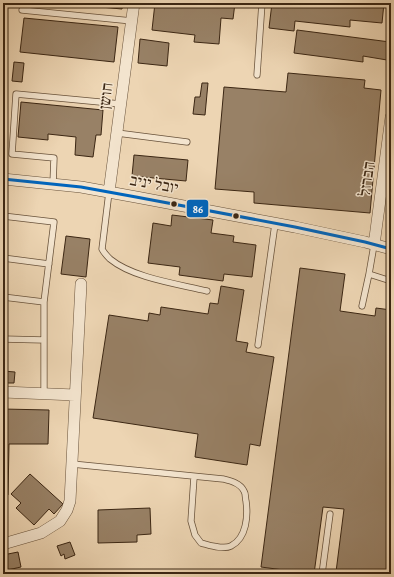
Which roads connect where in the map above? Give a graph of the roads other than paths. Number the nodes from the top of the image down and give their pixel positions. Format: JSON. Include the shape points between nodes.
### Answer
{"nodes":[{"id":1,"x":134,"y":3,"type":"edge"},
{"id":2,"x":262,"y":3,"type":"edge"},
{"id":3,"x":22,"y":10,"type":"dead end"},
{"id":4,"x":132,"y":21,"type":"junction"},
{"id":5,"x":257,"y":75,"type":"dead end"},
{"id":6,"x":121,"y":104,"type":"junction"},
{"id":7,"x":391,"y":117,"type":"edge"},
{"id":8,"x":117,"y":133,"type":"junction"},
{"id":9,"x":187,"y":142,"type":"dead end"},
{"id":10,"x":3,"y":178,"type":"edge"},
{"id":11,"x":53,"y":184,"type":"junction"},
{"id":12,"x":109,"y":192,"type":"junction"},
{"id":13,"x":3,"y":216,"type":"edge"},
{"id":14,"x":275,"y":224,"type":"junction"},
{"id":15,"x":374,"y":245,"type":"junction"},
{"id":16,"x":391,"y":249,"type":"edge"},
{"id":17,"x":3,"y":258,"type":"edge"},
{"id":18,"x":49,"y":264,"type":"junction"},
{"id":19,"x":369,"y":274,"type":"junction"},
{"id":20,"x":391,"y":281,"type":"edge"},
{"id":21,"x":81,"y":284,"type":"dead end"},
{"id":22,"x":207,"y":291,"type":"dead end"},
{"id":23,"x":3,"y":297,"type":"edge"},
{"id":24,"x":44,"y":302,"type":"junction"},
{"id":25,"x":362,"y":306,"type":"dead end"},
{"id":26,"x":3,"y":339,"type":"edge"},
{"id":27,"x":44,"y":340,"type":"junction"},
{"id":28,"x":258,"y":345,"type":"dead end"},
{"id":29,"x":3,"y":392,"type":"edge"},
{"id":30,"x":44,"y":394,"type":"junction"},
{"id":31,"x":75,"y":395,"type":"junction"},
{"id":32,"x":72,"y":464,"type":"junction"},
{"id":33,"x":194,"y":477,"type":"junction"},
{"id":34,"x":330,"y":514,"type":"dead end"},
{"id":35,"x":3,"y":544,"type":"edge"},
{"id":36,"x":322,"y":574,"type":"edge"}],
"edges":[{"from":1,"to":4,"type":"street","name":"חושן"},
{"from":2,"to":5,"type":"lane"},
{"from":3,"to":4,"type":"lane"},
{"from":4,"to":6,"type":"street","name":"חושן"},
{"from":6,"to":8,"type":"street","name":"חושן"},
{"from":6,"to":11,"type":"lane","via":[[16,94],[12,154],[54,158]]},
{"from":7,"to":15,"type":"street","name":"הברזל"},
{"from":8,"to":9,"type":"lane"},
{"from":8,"to":12,"type":"street","name":"חושן"},
{"from":10,"to":11,"type":"street","name":"יובל יניב"},
{"from":11,"to":12,"type":"street","name":"יובל יניב"},
{"from":12,"to":14,"type":"street","name":"יובל יניב"},
{"from":12,"to":22,"type":"lane","via":[[102,249],[109,258],[123,268],[146,277]]},
{"from":13,"to":18,"type":"lane","via":[[54,222]]},
{"from":14,"to":15,"type":"street","name":"יובל יניב"},
{"from":14,"to":28,"type":"lane"},
{"from":15,"to":16,"type":"street","name":"יובל יניב"},
{"from":15,"to":19,"type":"lane"},
{"from":17,"to":18,"type":"lane"},
{"from":18,"to":24,"type":"lane"},
{"from":19,"to":20,"type":"lane"},
{"from":19,"to":25,"type":"lane"},
{"from":21,"to":31,"type":"street"},
{"from":23,"to":24,"type":"lane"},
{"from":24,"to":27,"type":"lane"},
{"from":26,"to":27,"type":"lane"},
{"from":27,"to":30,"type":"lane"},
{"from":29,"to":30,"type":"street"},
{"from":30,"to":31,"type":"street"},
{"from":31,"to":32,"type":"street"},
{"from":32,"to":33,"type":"lane"},
{"from":32,"to":35,"type":"street","via":[[70,501],[60,521],[41,533]]},
{"from":33,"to":33,"type":"lane","via":[[191,521],[194,535],[200,543],[218,548],[231,546],[239,539],[245,527],[245,492],[235,482]]},
{"from":34,"to":36,"type":"lane"}]}
